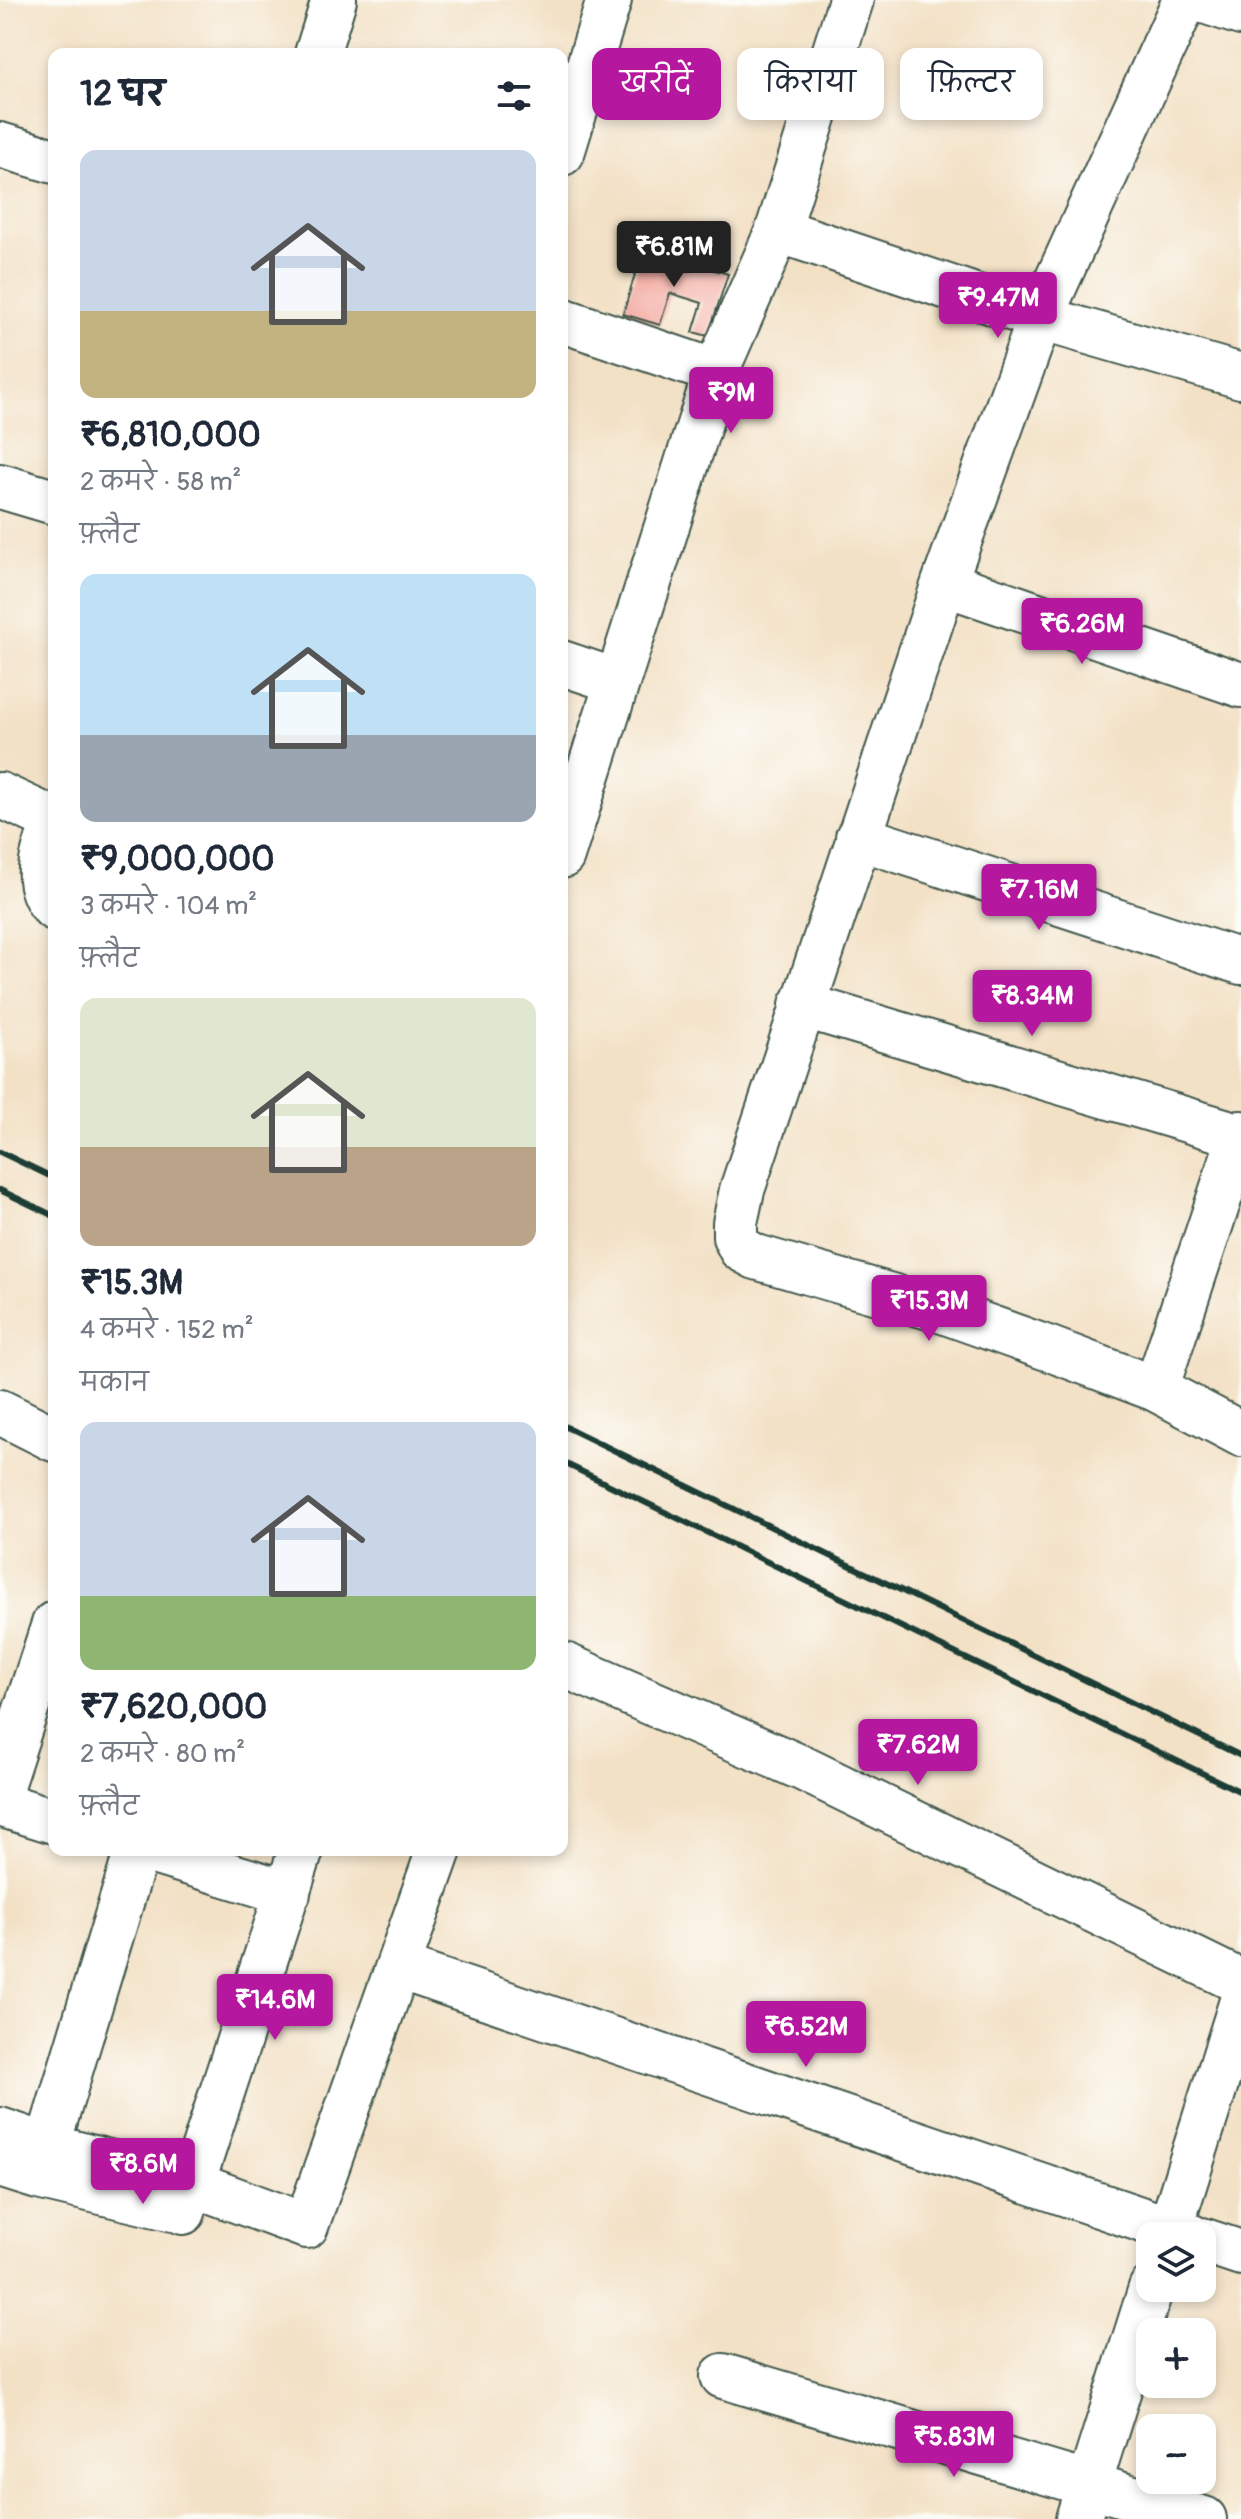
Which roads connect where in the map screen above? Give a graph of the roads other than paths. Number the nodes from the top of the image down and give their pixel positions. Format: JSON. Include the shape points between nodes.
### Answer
{"nodes":[{"id":1,"x":609,"y":0,"type":"edge"},
{"id":2,"x":851,"y":0,"type":"edge"},
{"id":3,"x":1185,"y":0,"type":"edge"},
{"id":4,"x":1201,"y":0,"type":"edge"},
{"id":5,"x":331,"y":1,"type":"edge"},
{"id":6,"x":1241,"y":13,"type":"edge"},
{"id":7,"x":319,"y":48,"type":"edge"},
{"id":8,"x":568,"y":133,"type":"edge"},
{"id":9,"x":0,"y":145,"type":"edge"},
{"id":10,"x":48,"y":159,"type":"edge"},
{"id":11,"x":778,"y":230,"type":"junction"},
{"id":12,"x":1040,"y":318,"type":"junction"},
{"id":13,"x":568,"y":322,"type":"edge"},
{"id":14,"x":716,"y":372,"type":"junction"},
{"id":15,"x":1241,"y":376,"type":"edge"},
{"id":16,"x":0,"y":486,"type":"edge"},
{"id":17,"x":48,"y":500,"type":"edge"},
{"id":18,"x":944,"y":583,"type":"junction"},
{"id":19,"x":568,"y":665,"type":"edge"},
{"id":20,"x":616,"y":681,"type":"junction"},
{"id":21,"x":1241,"y":685,"type":"edge"},
{"id":22,"x":0,"y":795,"type":"edge"},
{"id":23,"x":48,"y":818,"type":"edge"},
{"id":24,"x":568,"y":837,"type":"edge"},
{"id":25,"x":858,"y":837,"type":"junction"},
{"id":26,"x":48,"y":842,"type":"edge"},
{"id":27,"x":48,"y":901,"type":"edge"},
{"id":28,"x":1241,"y":962,"type":"edge"},
{"id":29,"x":802,"y":1005,"type":"junction"},
{"id":30,"x":1241,"y":1135,"type":"edge"},
{"id":31,"x":1156,"y":1389,"type":"junction"},
{"id":32,"x":0,"y":1412,"type":"edge"},
{"id":33,"x":1241,"y":1434,"type":"edge"},
{"id":34,"x":48,"y":1436,"type":"edge"},
{"id":35,"x":48,"y":1642,"type":"edge"},
{"id":36,"x":568,"y":1667,"type":"edge"},
{"id":37,"x":0,"y":1789,"type":"edge"},
{"id":38,"x":0,"y":1804,"type":"edge"},
{"id":39,"x":48,"y":1819,"type":"edge"},
{"id":40,"x":135,"y":1856,"type":"edge"},
{"id":41,"x":167,"y":1856,"type":"edge"},
{"id":42,"x":299,"y":1856,"type":"edge"},
{"id":43,"x":437,"y":1856,"type":"edge"},
{"id":44,"x":288,"y":1893,"type":"junction"},
{"id":45,"x":399,"y":1967,"type":"junction"},
{"id":46,"x":1241,"y":1982,"type":"edge"},
{"id":47,"x":1241,"y":2004,"type":"edge"},
{"id":48,"x":0,"y":2130,"type":"edge"},
{"id":49,"x":28,"y":2163,"type":"edge"},
{"id":50,"x":188,"y":2198,"type":"junction"},
{"id":51,"x":1144,"y":2222,"type":"edge"},
{"id":52,"x":1185,"y":2222,"type":"edge"},
{"id":53,"x":1216,"y":2245,"type":"edge"},
{"id":54,"x":1241,"y":2253,"type":"edge"},
{"id":55,"x":1147,"y":2302,"type":"edge"},
{"id":56,"x":723,"y":2376,"type":"dead end"},
{"id":57,"x":1084,"y":2501,"type":"edge"},
{"id":58,"x":1204,"y":2519,"type":"edge"}],
"edges":[{"from":1,"to":8,"type":"street"},
{"from":2,"to":11,"type":"street"},
{"from":3,"to":12,"type":"street"},
{"from":4,"to":6,"type":"street"},
{"from":5,"to":7,"type":"street"},
{"from":9,"to":10,"type":"street"},
{"from":11,"to":12,"type":"street"},
{"from":11,"to":14,"type":"street"},
{"from":12,"to":15,"type":"street"},
{"from":12,"to":18,"type":"street"},
{"from":13,"to":14,"type":"street"},
{"from":14,"to":20,"type":"street"},
{"from":16,"to":17,"type":"street"},
{"from":18,"to":21,"type":"street"},
{"from":18,"to":25,"type":"street"},
{"from":19,"to":20,"type":"street"},
{"from":20,"to":24,"type":"street"},
{"from":22,"to":23,"type":"street"},
{"from":25,"to":28,"type":"street"},
{"from":25,"to":29,"type":"street"},
{"from":26,"to":27,"type":"street","via":[[39,873]]},
{"from":29,"to":30,"type":"street"},
{"from":29,"to":31,"type":"street","via":[[742,1190],[735,1223],[741,1249],[943,1311]]},
{"from":30,"to":31,"type":"street"},
{"from":31,"to":33,"type":"street"},
{"from":32,"to":34,"type":"street"},
{"from":35,"to":37,"type":"street"},
{"from":36,"to":46,"type":"street","via":[[802,1768]]},
{"from":38,"to":39,"type":"street"},
{"from":40,"to":49,"type":"street"},
{"from":41,"to":44,"type":"street"},
{"from":42,"to":44,"type":"street"},
{"from":43,"to":45,"type":"street"},
{"from":44,"to":50,"type":"street"},
{"from":45,"to":50,"type":"street","via":[[306,2226]]},
{"from":45,"to":51,"type":"street"},
{"from":47,"to":52,"type":"street"},
{"from":48,"to":49,"type":"street"},
{"from":49,"to":50,"type":"street"},
{"from":53,"to":54,"type":"street"},
{"from":55,"to":57,"type":"street"},
{"from":56,"to":57,"type":"street"},
{"from":57,"to":58,"type":"street"}]}
